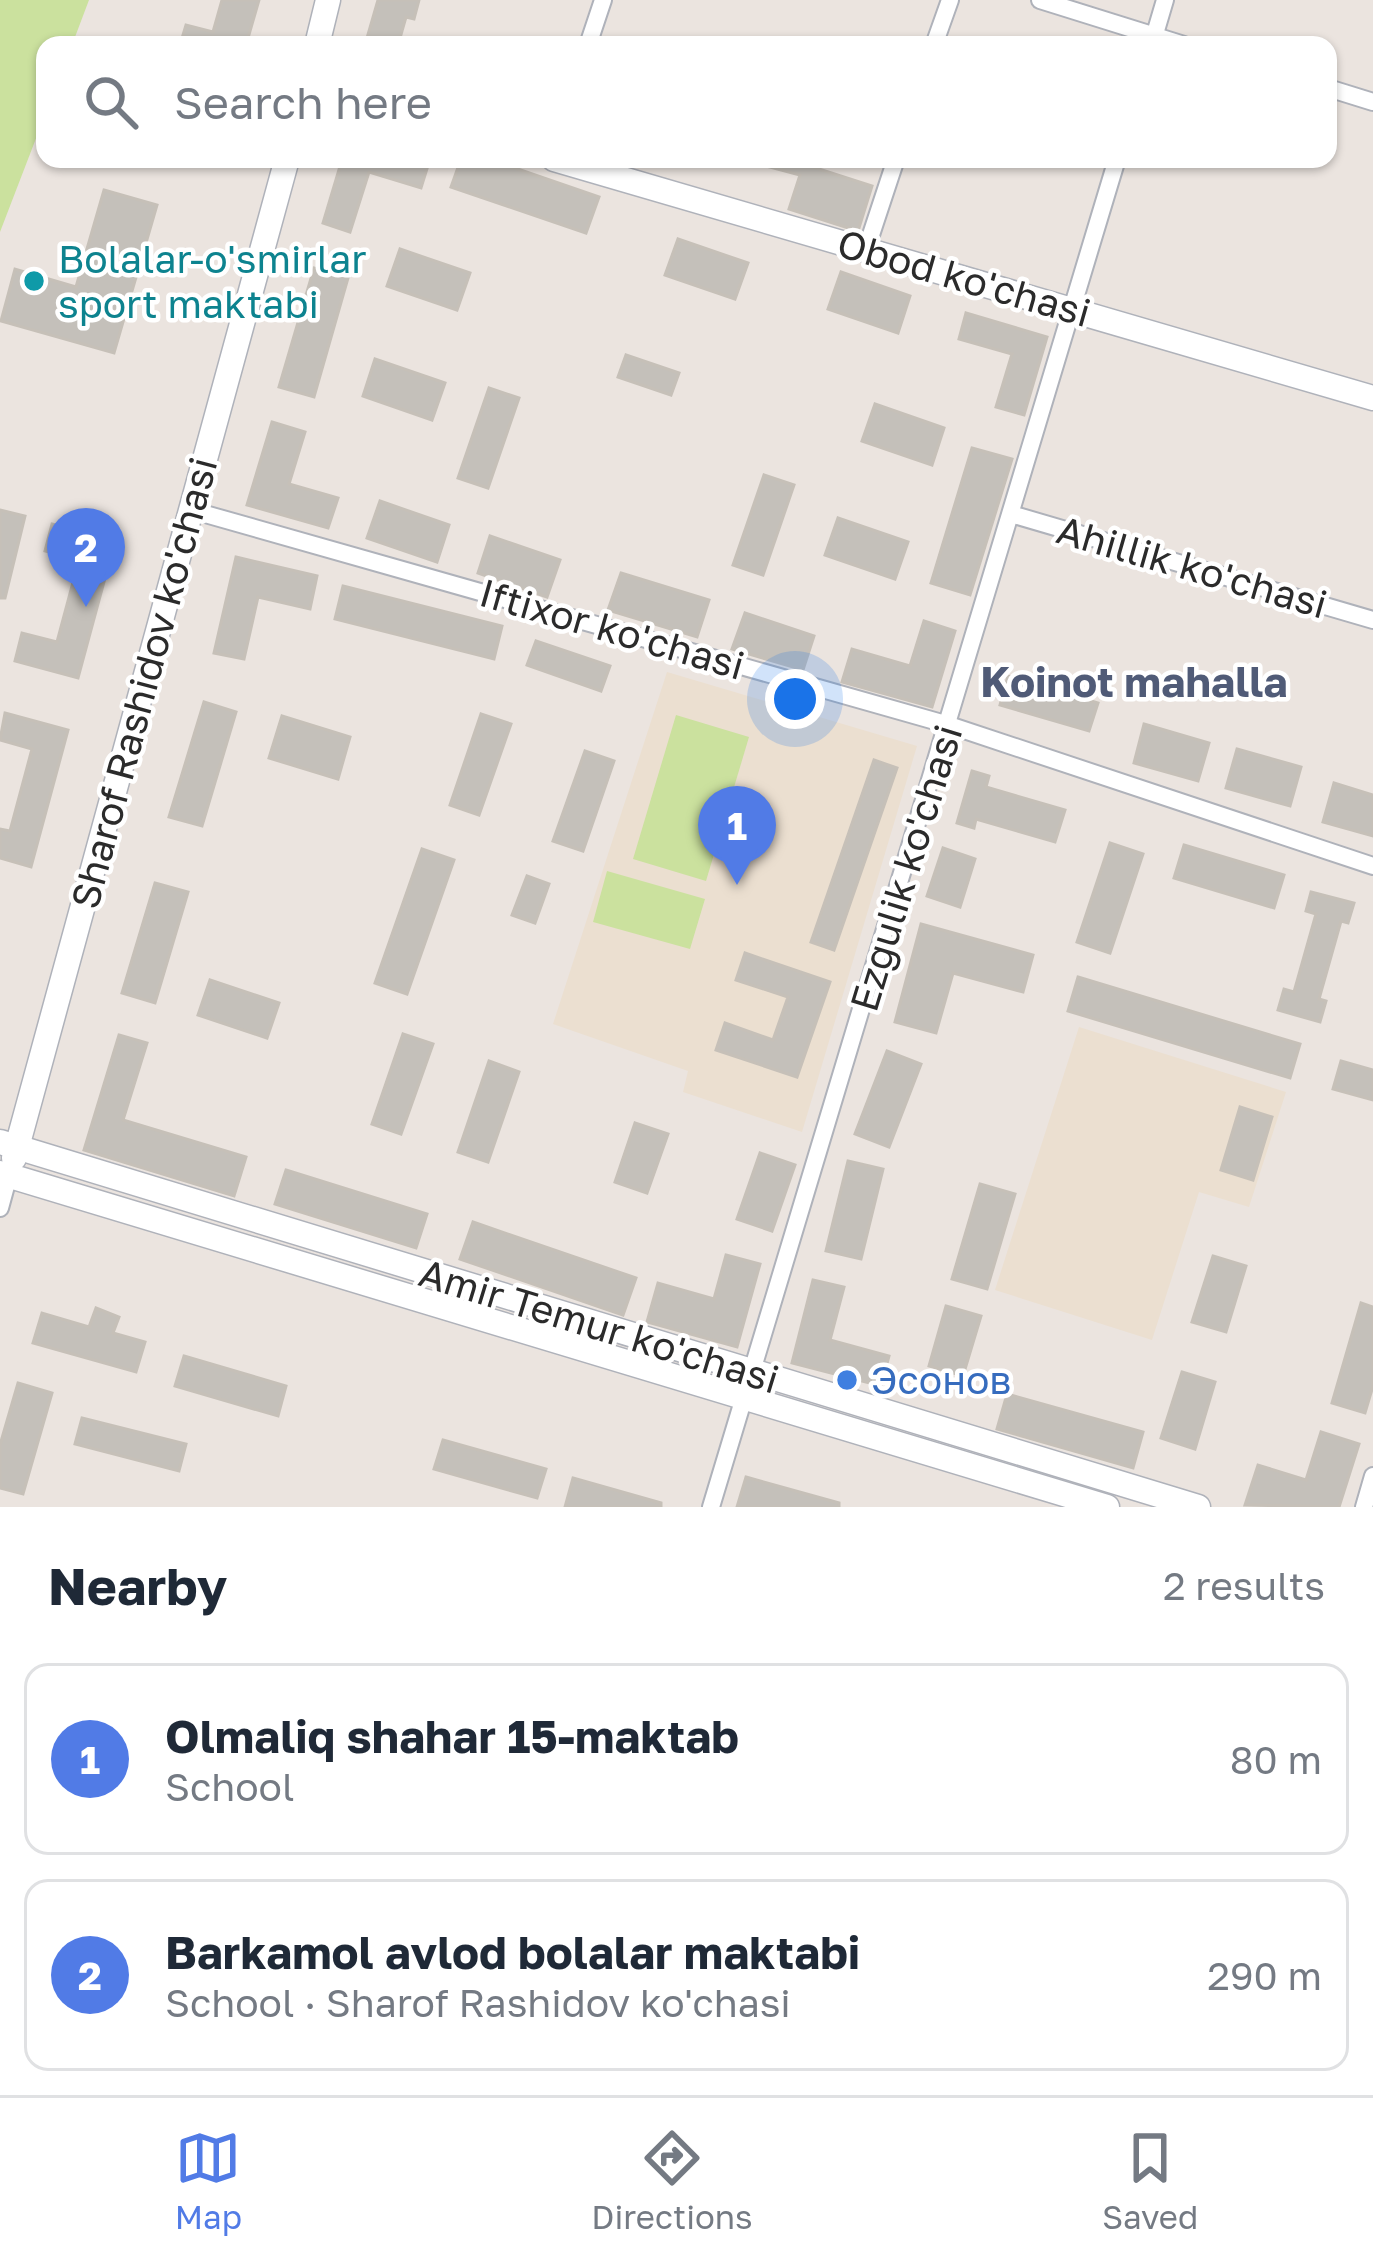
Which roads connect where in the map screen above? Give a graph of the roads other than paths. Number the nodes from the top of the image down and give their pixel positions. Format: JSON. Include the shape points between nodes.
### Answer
{"nodes":[{"id":1,"x":328,"y":0,"type":"edge"},
{"id":2,"x":603,"y":0,"type":"edge"},
{"id":3,"x":950,"y":0,"type":"edge"},
{"id":4,"x":1040,"y":0,"type":"edge"},
{"id":5,"x":1165,"y":0,"type":"edge"},
{"id":6,"x":319,"y":36,"type":"edge"},
{"id":7,"x":591,"y":36,"type":"edge"},
{"id":8,"x":937,"y":36,"type":"edge"},
{"id":9,"x":1142,"y":36,"type":"edge"},
{"id":10,"x":1154,"y":36,"type":"edge"},
{"id":11,"x":1337,"y":91,"type":"edge"},
{"id":12,"x":1373,"y":102,"type":"edge"},
{"id":13,"x":285,"y":168,"type":"edge"},
{"id":14,"x":585,"y":168,"type":"edge"},
{"id":15,"x":893,"y":168,"type":"edge"},
{"id":16,"x":1114,"y":168,"type":"edge"},
{"id":17,"x":866,"y":250,"type":"junction"},
{"id":18,"x":1072,"y":309,"type":"junction"},
{"id":19,"x":1373,"y":398,"type":"edge"},
{"id":20,"x":191,"y":510,"type":"junction"},
{"id":21,"x":1011,"y":514,"type":"junction"},
{"id":22,"x":1373,"y":620,"type":"edge"},
{"id":23,"x":949,"y":725,"type":"junction"},
{"id":24,"x":1373,"y":866,"type":"edge"},
{"id":25,"x":8,"y":1145,"type":"edge"},
{"id":26,"x":4,"y":1174,"type":"edge"},
{"id":27,"x":0,"y":1208,"type":"edge"},
{"id":28,"x":750,"y":1385,"type":"junction"},
{"id":29,"x":1373,"y":1476,"type":"edge"},
{"id":30,"x":711,"y":1507,"type":"edge"},
{"id":31,"x":1107,"y":1507,"type":"edge"},
{"id":32,"x":1198,"y":1507,"type":"edge"},
{"id":33,"x":1364,"y":1507,"type":"edge"}],
"edges":[{"from":1,"to":6,"type":"main road"},
{"from":2,"to":7,"type":"street"},
{"from":3,"to":8,"type":"street"},
{"from":4,"to":9,"type":"street"},
{"from":5,"to":10,"type":"street"},
{"from":11,"to":12,"type":"street"},
{"from":13,"to":20,"type":"main road","name":"Sharof Rashidov ko'chasi"},
{"from":14,"to":17,"type":"main road","name":"Obod ko'chasi"},
{"from":15,"to":17,"type":"street"},
{"from":16,"to":18,"type":"street","name":"Ezgulik ko'chasi"},
{"from":17,"to":18,"type":"main road","name":"Obod ko'chasi"},
{"from":18,"to":19,"type":"main road","name":"Obod ko'chasi"},
{"from":18,"to":21,"type":"street","name":"Ezgulik ko'chasi"},
{"from":20,"to":23,"type":"street","name":"Iftixor ko'chasi"},
{"from":20,"to":25,"type":"main road","name":"Sharof Rashidov ko'chasi"},
{"from":21,"to":22,"type":"street","name":"Ahillik ko'chasi"},
{"from":21,"to":23,"type":"street","name":"Ezgulik ko'chasi"},
{"from":23,"to":24,"type":"street","name":"Iftixor ko'chasi"},
{"from":23,"to":28,"type":"street","name":"Ezgulik ko'chasi"},
{"from":25,"to":26,"type":"main road","name":"Sharof Rashidov ko'chasi"},
{"from":25,"to":28,"type":"main road","name":"Amir Temur ko'chasi"},
{"from":26,"to":27,"type":"street","name":"Sharof Rashidov ko'chasi"},
{"from":26,"to":28,"type":"main road","name":"Amir Temur ko'chasi"},
{"from":28,"to":30,"type":"street","name":"Ezgulik ko'chasi"},
{"from":28,"to":31,"type":"main road","name":"Amir Temur ko'chasi"},
{"from":28,"to":32,"type":"main road","name":"Amir Temur ko'chasi"},
{"from":29,"to":33,"type":"street"}]}
